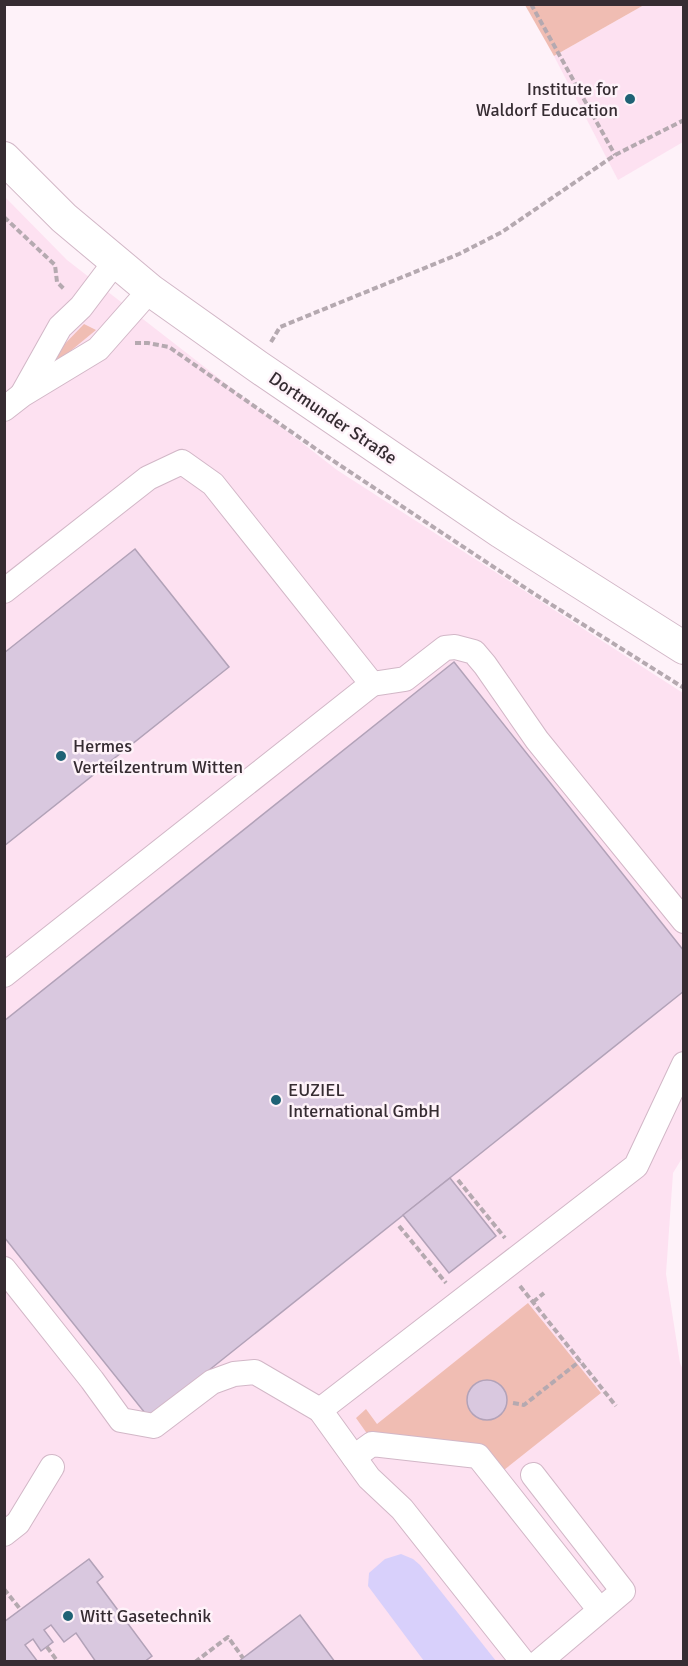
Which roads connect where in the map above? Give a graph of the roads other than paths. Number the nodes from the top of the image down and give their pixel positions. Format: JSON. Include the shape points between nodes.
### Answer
{"nodes":[{"id":1,"x":4,"y":158,"type":"edge"},
{"id":2,"x":116,"y":262,"type":"junction"},
{"id":3,"x":150,"y":290,"type":"junction"},
{"id":4,"x":13,"y":402,"type":"edge"},
{"id":5,"x":4,"y":591,"type":"edge"},
{"id":6,"x":684,"y":648,"type":"edge"},
{"id":7,"x":372,"y":684,"type":"junction"},
{"id":8,"x":684,"y":921,"type":"edge"},
{"id":9,"x":4,"y":975,"type":"edge"},
{"id":10,"x":684,"y":1064,"type":"edge"},
{"id":11,"x":4,"y":1269,"type":"edge"},
{"id":12,"x":320,"y":1410,"type":"junction"},
{"id":13,"x":354,"y":1457,"type":"junction"},
{"id":14,"x":52,"y":1467,"type":"dead end"},
{"id":15,"x":533,"y":1475,"type":"dead end"},
{"id":16,"x":9,"y":1522,"type":"edge"},
{"id":17,"x":599,"y":1609,"type":"junction"},
{"id":18,"x":523,"y":1662,"type":"edge"},
{"id":19,"x":539,"y":1662,"type":"edge"}],
"edges":[{"from":1,"to":2,"type":"main road","name":"Dortmunder Straße","via":[[64,218]]},
{"from":2,"to":3,"type":"main road","name":"Dortmunder Straße"},
{"from":2,"to":4,"type":"street","via":[[60,327]]},
{"from":3,"to":4,"type":"street","via":[[98,349]]},
{"from":3,"to":6,"type":"main road","name":"Dortmunder Straße","via":[[501,532]]},
{"from":5,"to":7,"type":"street","via":[[148,478],[182,462],[213,484]]},
{"from":7,"to":8,"type":"street","via":[[405,679],[445,648],[455,646],[474,652],[537,740]]},
{"from":7,"to":9,"type":"street"},
{"from":10,"to":12,"type":"street","via":[[636,1166]]},
{"from":11,"to":12,"type":"street","via":[[121,1420],[154,1426],[212,1382],[255,1372]]},
{"from":12,"to":13,"type":"street"},
{"from":13,"to":17,"type":"street","via":[[372,1444],[478,1456]]},
{"from":13,"to":18,"type":"street","via":[[369,1478],[402,1509]]},
{"from":14,"to":16,"type":"street"},
{"from":15,"to":17,"type":"street","via":[[623,1591]]},
{"from":17,"to":19,"type":"street"}]}
